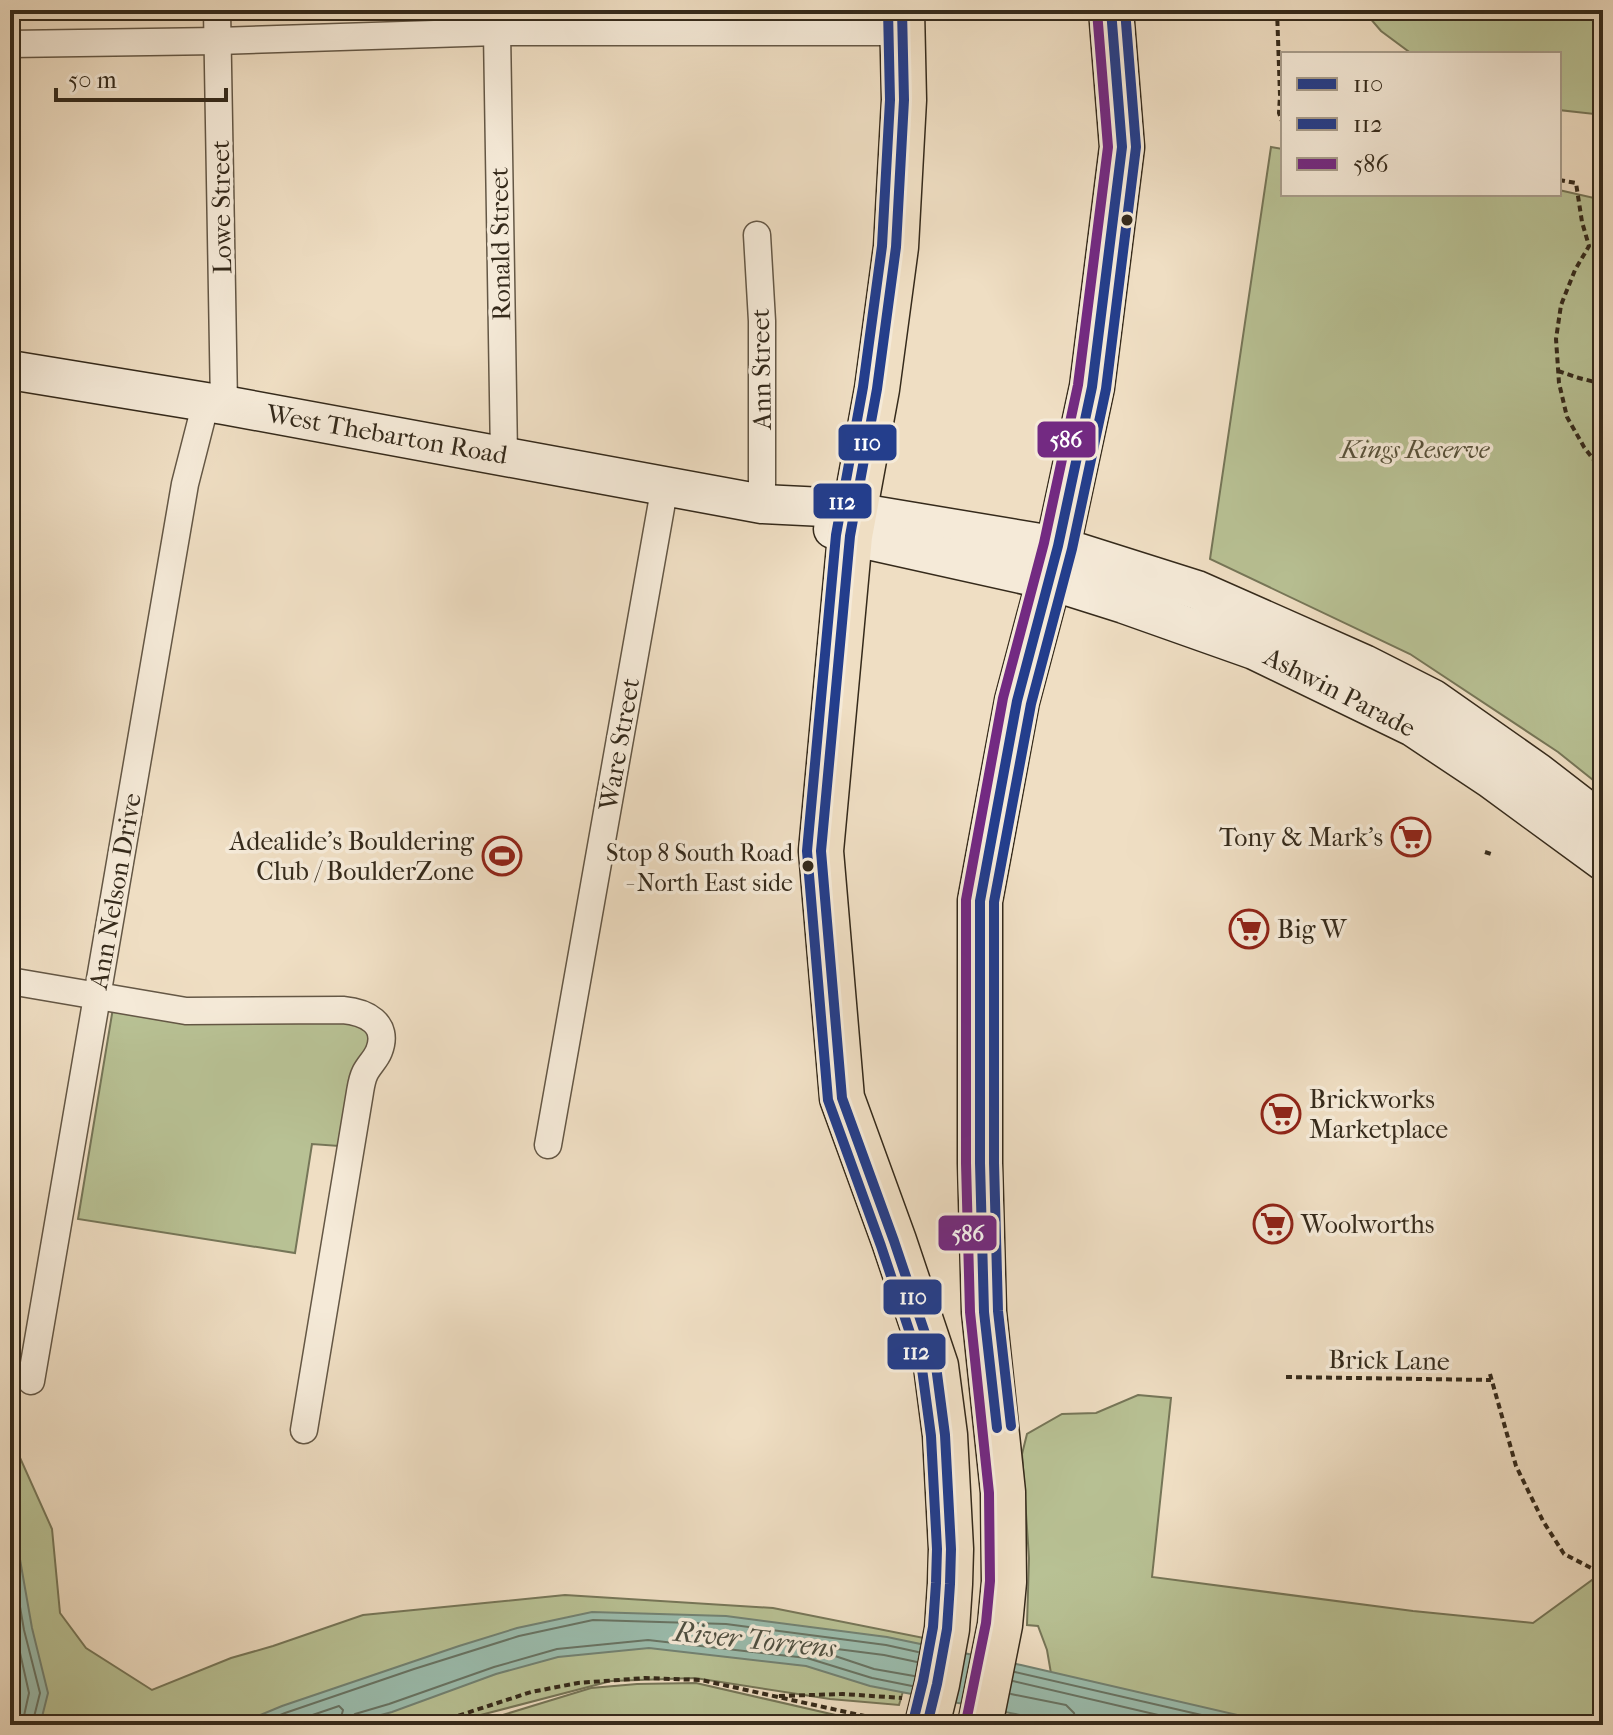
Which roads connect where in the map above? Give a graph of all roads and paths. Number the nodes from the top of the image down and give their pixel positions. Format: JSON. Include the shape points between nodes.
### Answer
{"nodes":[{"id":1,"x":217,"y":10,"type":"edge"},
{"id":2,"x":1111,"y":10,"type":"edge"},
{"id":3,"x":1277,"y":10,"type":"edge"},
{"id":4,"x":902,"y":21,"type":"edge"},
{"id":5,"x":497,"y":32,"type":"junction"},
{"id":6,"x":218,"y":41,"type":"junction"},
{"id":7,"x":10,"y":44,"type":"edge"},
{"id":8,"x":1281,"y":118,"type":"edge"},
{"id":9,"x":1561,"y":180,"type":"edge"},
{"id":10,"x":757,"y":235,"type":"dead end"},
{"id":11,"x":10,"y":370,"type":"edge"},
{"id":12,"x":1558,"y":371,"type":"junction"},
{"id":13,"x":1603,"y":384,"type":"edge"},
{"id":14,"x":215,"y":403,"type":"junction"},
{"id":15,"x":504,"y":456,"type":"junction"},
{"id":16,"x":1603,"y":472,"type":"edge"},
{"id":17,"x":665,"y":485,"type":"junction"},
{"id":18,"x":762,"y":504,"type":"junction"},
{"id":19,"x":852,"y":523,"type":"junction"},
{"id":20,"x":1053,"y":563,"type":"junction"},
{"id":21,"x":1603,"y":823,"type":"edge"},
{"id":22,"x":1485,"y":852,"type":"dead end"},
{"id":23,"x":1494,"y":855,"type":"dead end"},
{"id":24,"x":1603,"y":861,"type":"edge"},
{"id":25,"x":10,"y":981,"type":"edge"},
{"id":26,"x":97,"y":997,"type":"junction"},
{"id":27,"x":548,"y":1145,"type":"dead end"},
{"id":28,"x":1286,"y":1377,"type":"dead end"},
{"id":29,"x":31,"y":1381,"type":"dead end"},
{"id":30,"x":304,"y":1430,"type":"dead end"},
{"id":31,"x":1603,"y":1574,"type":"edge"},
{"id":32,"x":771,"y":1697,"type":"junction"},
{"id":33,"x":919,"y":1712,"type":"edge"},
{"id":34,"x":430,"y":1725,"type":"edge"},
{"id":35,"x":904,"y":1725,"type":"edge"},
{"id":36,"x":980,"y":1725,"type":"edge"}],
"edges":[{"from":1,"to":6,"type":"street","name":"Lowe Street"},
{"from":2,"to":20,"type":"highway","via":[[1122,147],[1092,387]]},
{"from":3,"to":8,"type":"path"},
{"from":4,"to":5,"type":"street"},
{"from":4,"to":19,"type":"highway","via":[[904,100],[896,247]]},
{"from":5,"to":6,"type":"street"},
{"from":5,"to":15,"type":"street","name":"Ronald Street"},
{"from":6,"to":7,"type":"street"},
{"from":6,"to":14,"type":"street","name":"Lowe Street"},
{"from":9,"to":12,"type":"path","via":[[1576,183],[1589,246],[1561,305]]},
{"from":10,"to":18,"type":"street","name":"Ann Street"},
{"from":11,"to":14,"type":"street","name":"West Thebarton Road"},
{"from":12,"to":13,"type":"path"},
{"from":12,"to":16,"type":"path","via":[[1567,417]]},
{"from":14,"to":15,"type":"street","name":"West Thebarton Road"},
{"from":14,"to":26,"type":"street","name":"Ann Nelson Drive","via":[[185,484]]},
{"from":15,"to":17,"type":"street","name":"West Thebarton Road"},
{"from":17,"to":18,"type":"street","name":"West Thebarton Road"},
{"from":17,"to":27,"type":"street","name":"Ware Street"},
{"from":18,"to":19,"type":"street","name":"West Thebarton Road"},
{"from":19,"to":20,"type":"street","name":"West Thebarton Road"},
{"from":19,"to":33,"type":"highway","via":[[821,851],[842,1098],[936,1366],[945,1435],[951,1549],[947,1629],[937,1684]]},
{"from":20,"to":21,"type":"street","name":"Ashwin Parade","via":[[1197,590],[1364,664],[1433,699]]},
{"from":20,"to":24,"type":"street","name":"Ashwin Parade","via":[[1124,604],[1254,650],[1413,727]]},
{"from":20,"to":36,"type":"highway","via":[[1017,701],[980,901],[984,1312],[1003,1492],[1004,1582]]},
{"from":22,"to":23,"type":"path"},
{"from":25,"to":26,"type":"street"},
{"from":26,"to":29,"type":"street","name":"Ann Nelson Drive"},
{"from":26,"to":30,"type":"street","via":[[186,1011],[343,1010],[364,1014],[381,1031],[381,1048],[364,1074],[360,1092]]},
{"from":28,"to":31,"type":"path","name":"Brick Lane","via":[[1491,1377],[1516,1466],[1543,1521],[1564,1554]]},
{"from":32,"to":33,"type":"path","via":[[843,1694]]},
{"from":32,"to":34,"type":"path","via":[[701,1680],[578,1683],[531,1692]]},
{"from":32,"to":35,"type":"path"}]}
